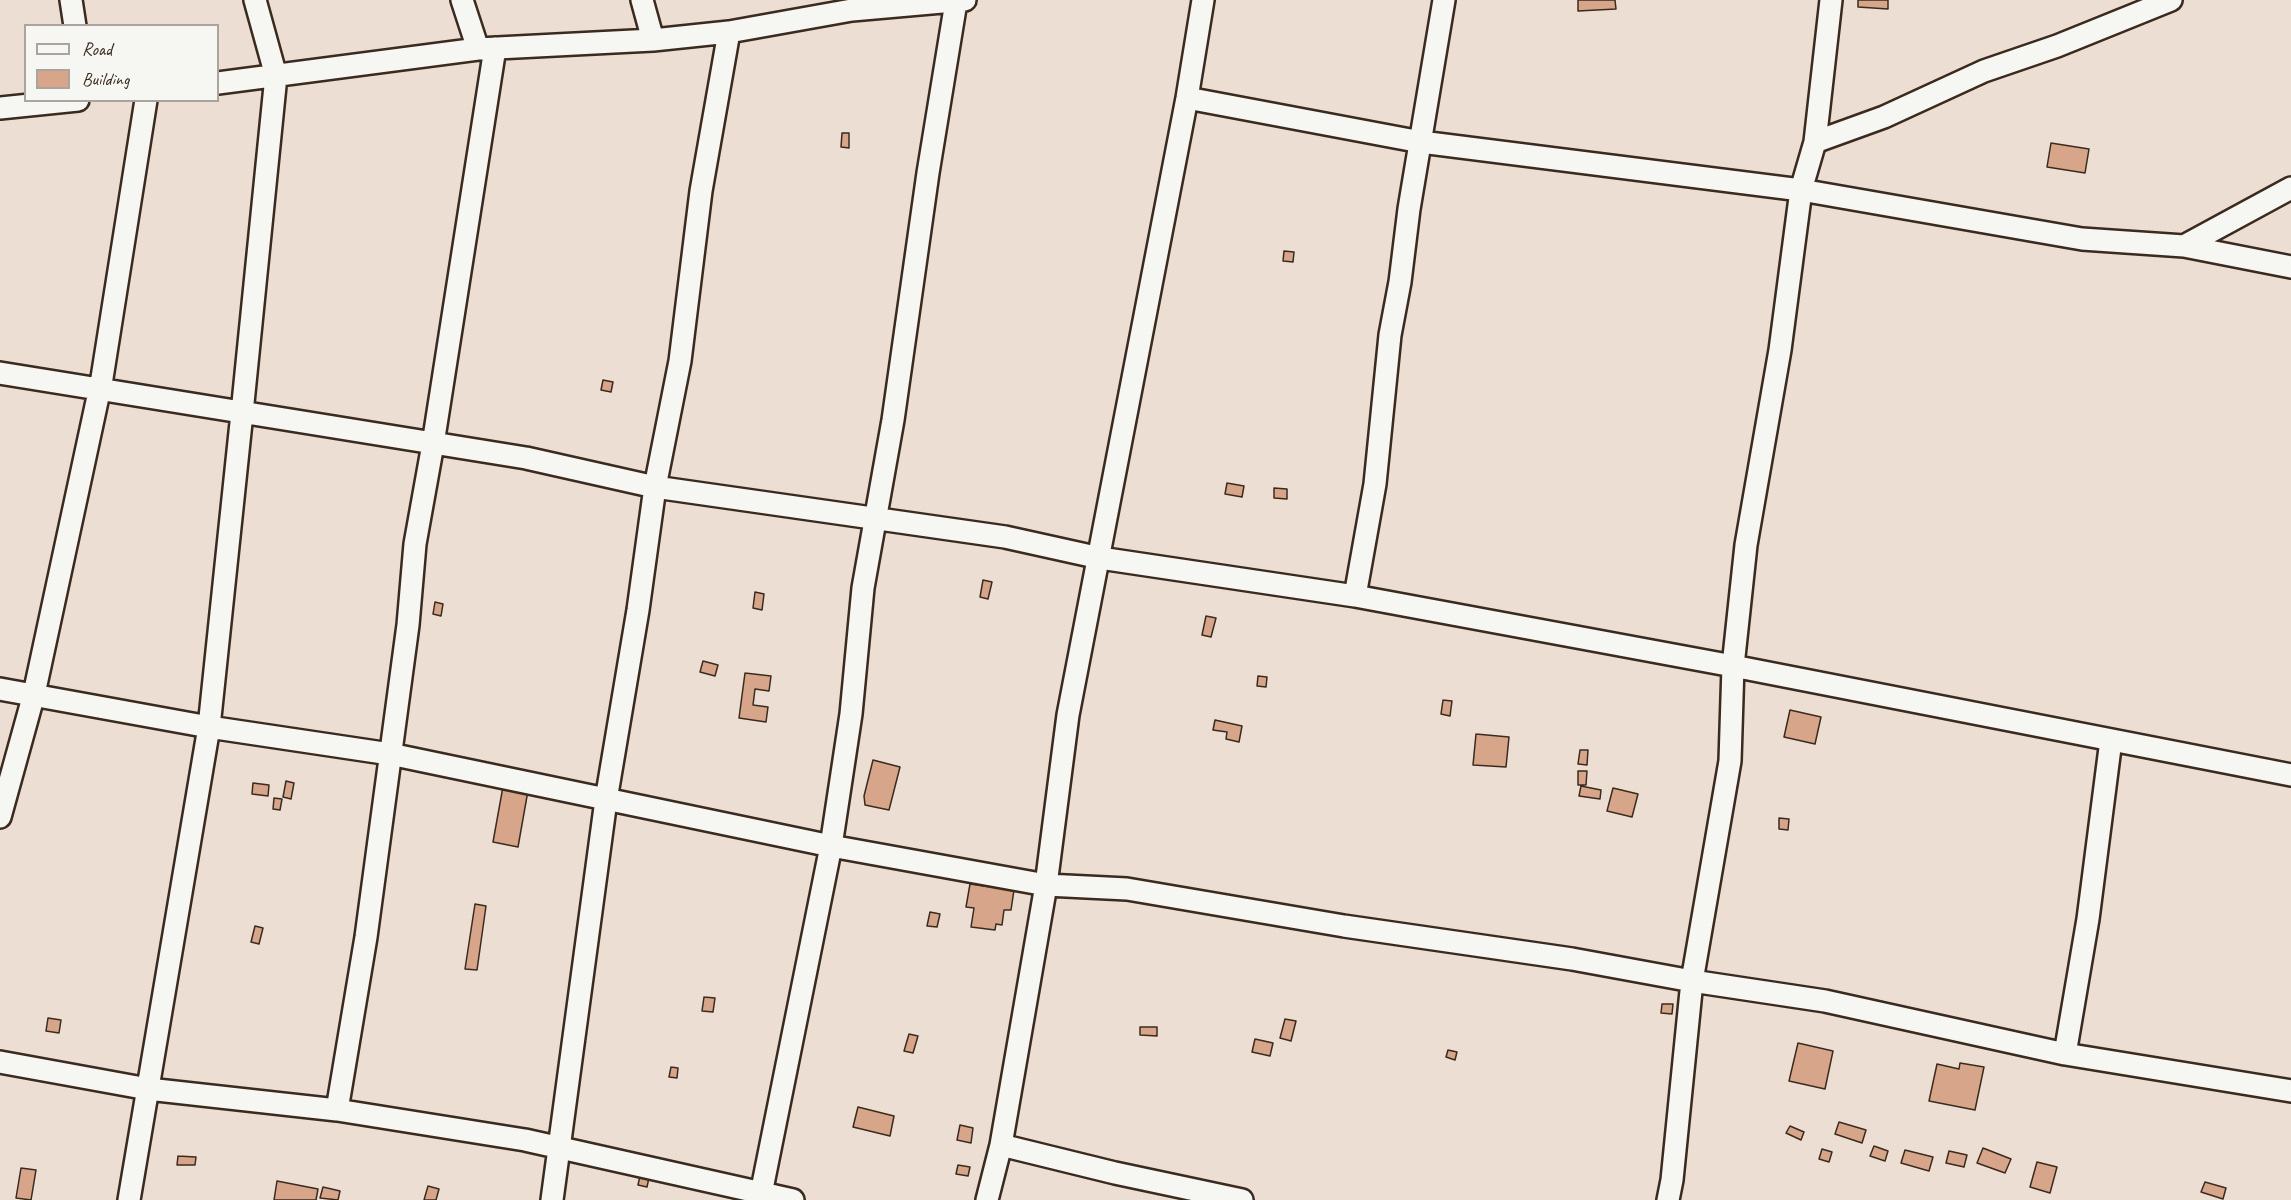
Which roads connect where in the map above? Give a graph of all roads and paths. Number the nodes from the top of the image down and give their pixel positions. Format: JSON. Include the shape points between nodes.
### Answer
{"nodes":[{"id":1,"x":70,"y":0,"type":"edge"},
{"id":2,"x":255,"y":0,"type":"edge"},
{"id":3,"x":462,"y":0,"type":"edge"},
{"id":4,"x":642,"y":0,"type":"edge"},
{"id":5,"x":1203,"y":0,"type":"edge"},
{"id":6,"x":1444,"y":0,"type":"edge"},
{"id":7,"x":1831,"y":0,"type":"edge"},
{"id":8,"x":2171,"y":0,"type":"edge"},
{"id":9,"x":961,"y":1,"type":"edge"},
{"id":10,"x":850,"y":5,"type":"edge"},
{"id":11,"x":75,"y":24,"type":"edge"},
{"id":12,"x":729,"y":33,"type":"junction"},
{"id":13,"x":653,"y":40,"type":"junction"},
{"id":14,"x":487,"y":49,"type":"junction"},
{"id":15,"x":276,"y":76,"type":"junction"},
{"id":16,"x":219,"y":83,"type":"edge"},
{"id":17,"x":1187,"y":98,"type":"junction"},
{"id":18,"x":58,"y":102,"type":"edge"},
{"id":19,"x":146,"y":102,"type":"edge"},
{"id":20,"x":0,"y":108,"type":"edge"},
{"id":21,"x":1421,"y":142,"type":"junction"},
{"id":22,"x":1815,"y":142,"type":"junction"},
{"id":23,"x":2291,"y":188,"type":"edge"},
{"id":24,"x":1801,"y":190,"type":"junction"},
{"id":25,"x":2184,"y":246,"type":"junction"},
{"id":26,"x":2291,"y":267,"type":"edge"},
{"id":27,"x":0,"y":373,"type":"edge"},
{"id":28,"x":99,"y":390,"type":"junction"},
{"id":29,"x":242,"y":413,"type":"junction"},
{"id":30,"x":433,"y":444,"type":"junction"},
{"id":31,"x":655,"y":487,"type":"junction"},
{"id":32,"x":875,"y":519,"type":"junction"},
{"id":33,"x":1100,"y":558,"type":"junction"},
{"id":34,"x":1355,"y":596,"type":"junction"},
{"id":35,"x":1734,"y":666,"type":"junction"},
{"id":36,"x":0,"y":689,"type":"edge"},
{"id":37,"x":34,"y":694,"type":"junction"},
{"id":38,"x":209,"y":727,"type":"junction"},
{"id":39,"x":2111,"y":740,"type":"junction"},
{"id":40,"x":390,"y":754,"type":"junction"},
{"id":41,"x":2291,"y":775,"type":"edge"},
{"id":42,"x":606,"y":800,"type":"junction"},
{"id":43,"x":0,"y":818,"type":"edge"},
{"id":44,"x":831,"y":846,"type":"junction"},
{"id":45,"x":1046,"y":885,"type":"junction"},
{"id":46,"x":1692,"y":981,"type":"junction"},
{"id":47,"x":2064,"y":1054,"type":"junction"},
{"id":48,"x":0,"y":1062,"type":"edge"},
{"id":49,"x":148,"y":1089,"type":"junction"},
{"id":50,"x":2291,"y":1091,"type":"edge"},
{"id":51,"x":337,"y":1110,"type":"junction"},
{"id":52,"x":1001,"y":1145,"type":"junction"},
{"id":53,"x":559,"y":1146,"type":"junction"},
{"id":54,"x":761,"y":1194,"type":"junction"},
{"id":55,"x":129,"y":1200,"type":"edge"},
{"id":56,"x":552,"y":1200,"type":"edge"},
{"id":57,"x":793,"y":1200,"type":"edge"},
{"id":58,"x":987,"y":1200,"type":"edge"},
{"id":59,"x":1242,"y":1200,"type":"edge"},
{"id":60,"x":1668,"y":1200,"type":"edge"}],
"edges":[{"from":1,"to":11,"type":"street"},
{"from":2,"to":15,"type":"street"},
{"from":3,"to":14,"type":"street"},
{"from":4,"to":13,"type":"street"},
{"from":5,"to":17,"type":"street"},
{"from":6,"to":21,"type":"street"},
{"from":7,"to":22,"type":"street"},
{"from":8,"to":22,"type":"street","via":[[1984,71],[1884,117]]},
{"from":9,"to":10,"type":"street"},
{"from":9,"to":32,"type":"street","via":[[928,172]]},
{"from":10,"to":12,"type":"street"},
{"from":12,"to":13,"type":"street"},
{"from":12,"to":31,"type":"street","via":[[701,191],[680,361]]},
{"from":13,"to":14,"type":"street"},
{"from":14,"to":15,"type":"street"},
{"from":14,"to":30,"type":"street"},
{"from":15,"to":16,"type":"street"},
{"from":15,"to":29,"type":"street"},
{"from":17,"to":21,"type":"street"},
{"from":17,"to":33,"type":"street"},
{"from":18,"to":20,"type":"street"},
{"from":19,"to":28,"type":"street"},
{"from":21,"to":24,"type":"street"},
{"from":21,"to":34,"type":"street","via":[[1390,335],[1375,484]]},
{"from":22,"to":24,"type":"street"},
{"from":23,"to":25,"type":"street"},
{"from":24,"to":25,"type":"street","via":[[2082,239]]},
{"from":24,"to":35,"type":"street","via":[[1780,350],[1746,545]]},
{"from":25,"to":26,"type":"street"},
{"from":27,"to":28,"type":"street"},
{"from":28,"to":29,"type":"street"},
{"from":28,"to":37,"type":"street"},
{"from":29,"to":30,"type":"street"},
{"from":29,"to":38,"type":"street"},
{"from":30,"to":31,"type":"street","via":[[526,458]]},
{"from":30,"to":40,"type":"street","via":[[415,544]]},
{"from":31,"to":32,"type":"street"},
{"from":31,"to":42,"type":"street"},
{"from":32,"to":33,"type":"street","via":[[1005,537]]},
{"from":32,"to":44,"type":"street"},
{"from":33,"to":34,"type":"street"},
{"from":33,"to":45,"type":"street","via":[[1068,715]]},
{"from":34,"to":35,"type":"street"},
{"from":35,"to":39,"type":"street"},
{"from":35,"to":46,"type":"street","via":[[1730,761]]},
{"from":36,"to":37,"type":"street"},
{"from":37,"to":38,"type":"street"},
{"from":37,"to":43,"type":"street"},
{"from":38,"to":40,"type":"street"},
{"from":38,"to":49,"type":"street"},
{"from":39,"to":41,"type":"street"},
{"from":39,"to":47,"type":"street","via":[[2088,919]]},
{"from":40,"to":42,"type":"street"},
{"from":40,"to":51,"type":"street","via":[[366,937]]},
{"from":42,"to":44,"type":"street"},
{"from":42,"to":53,"type":"street"},
{"from":44,"to":45,"type":"street"},
{"from":44,"to":54,"type":"street"},
{"from":45,"to":46,"type":"street","via":[[1127,889]]},
{"from":45,"to":52,"type":"street"},
{"from":46,"to":47,"type":"street","via":[[1825,1001]]},
{"from":46,"to":60,"type":"street"},
{"from":47,"to":50,"type":"street"},
{"from":48,"to":49,"type":"street"},
{"from":49,"to":51,"type":"street"},
{"from":49,"to":55,"type":"street"},
{"from":51,"to":53,"type":"street"},
{"from":52,"to":58,"type":"street"},
{"from":52,"to":59,"type":"street"},
{"from":53,"to":54,"type":"street"},
{"from":53,"to":56,"type":"street"},
{"from":54,"to":57,"type":"street"}]}
